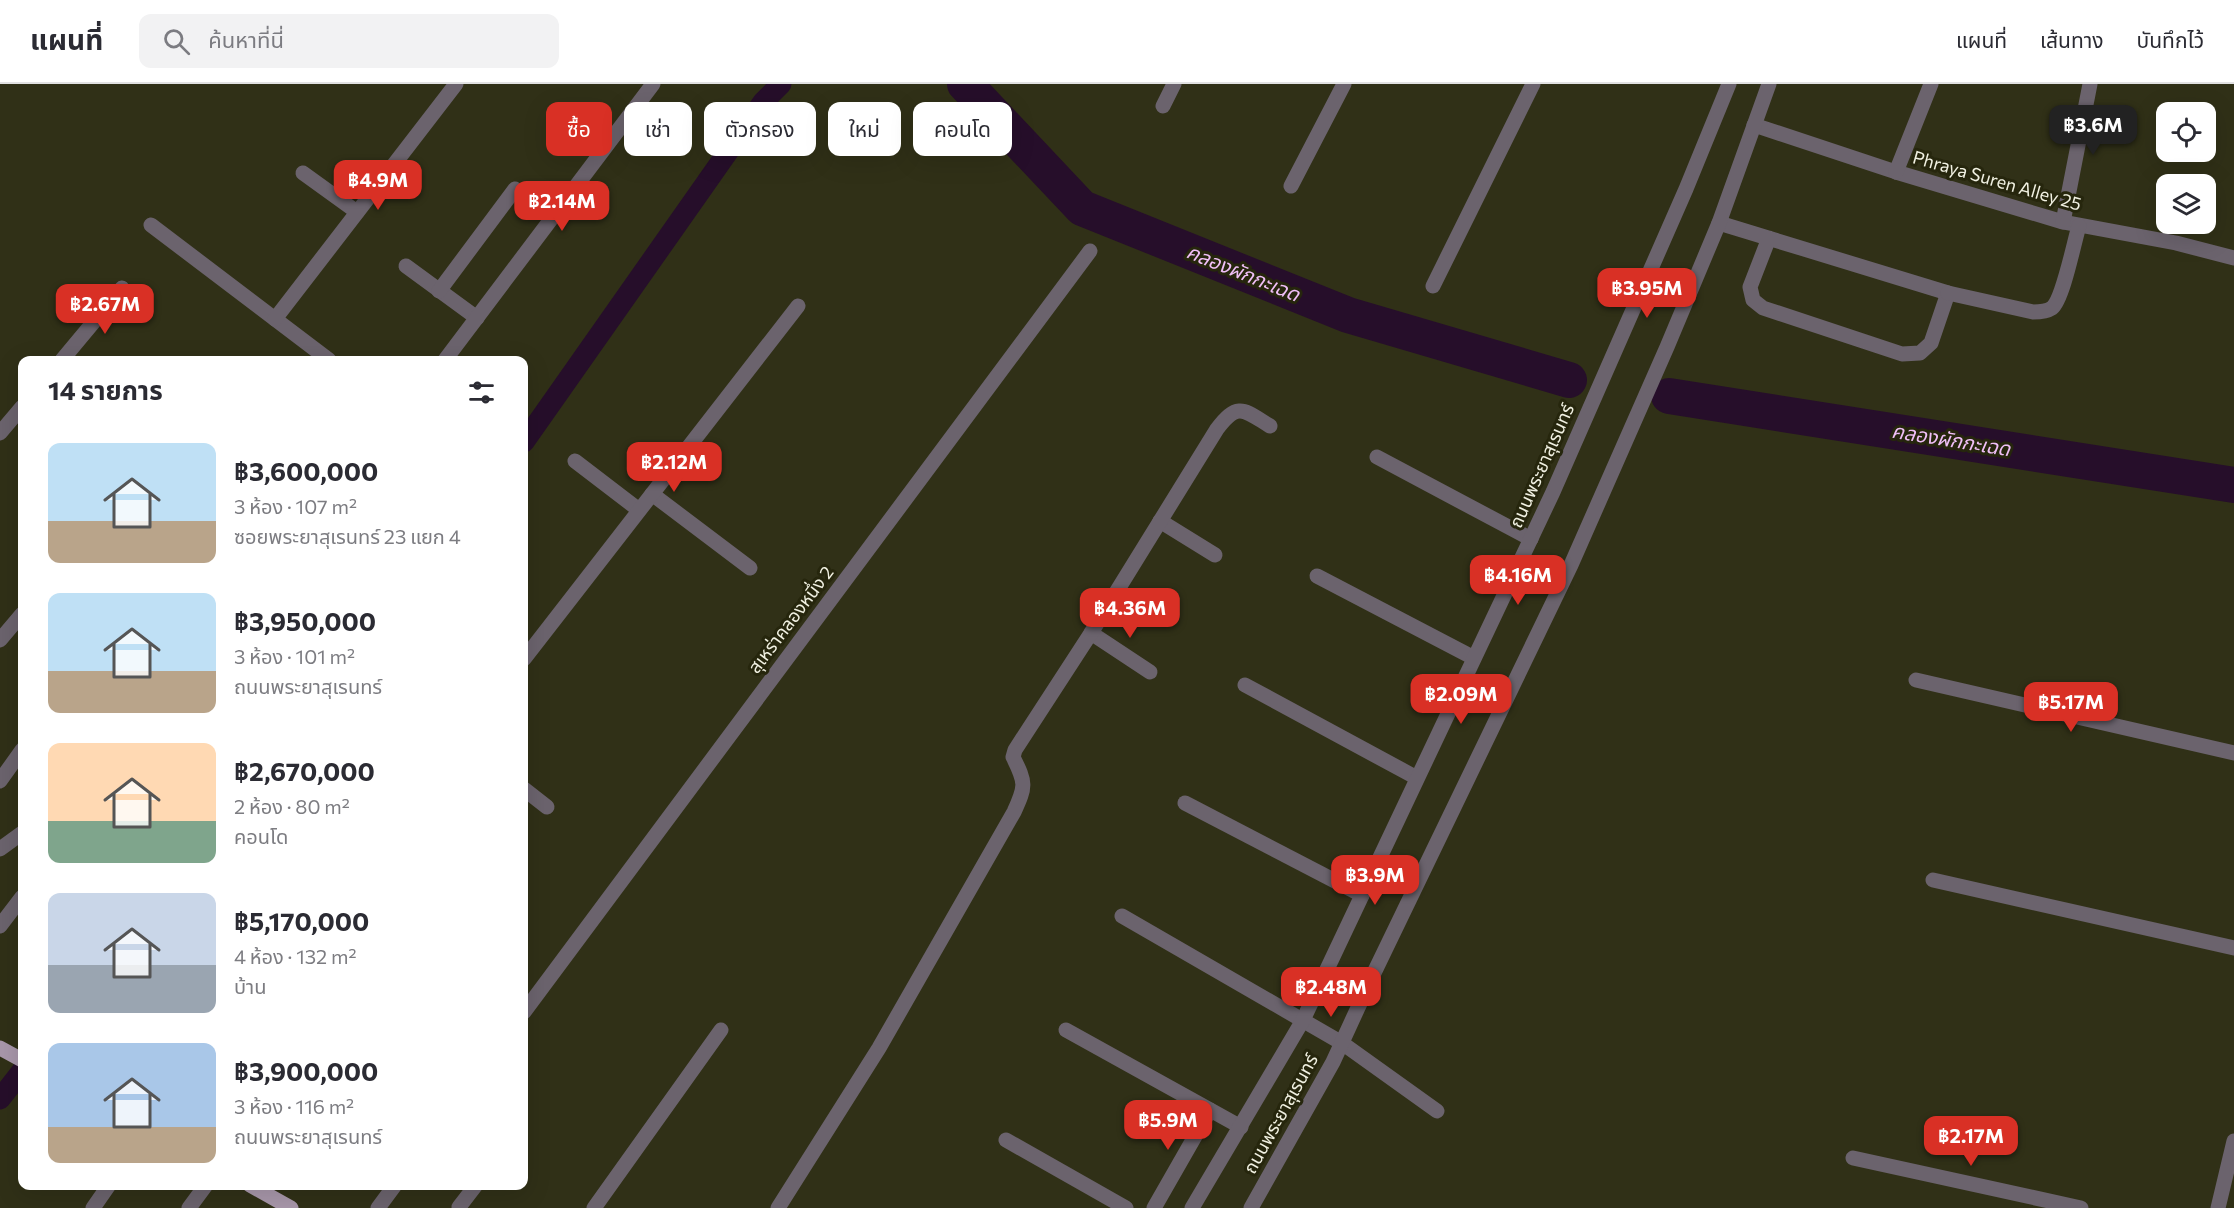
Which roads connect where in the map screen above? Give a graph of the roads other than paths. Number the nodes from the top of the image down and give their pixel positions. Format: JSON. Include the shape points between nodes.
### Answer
{"nodes":[{"id":1,"x":456,"y":84,"type":"edge"},
{"id":2,"x":653,"y":84,"type":"edge"},
{"id":3,"x":1174,"y":84,"type":"edge"},
{"id":4,"x":1344,"y":84,"type":"edge"},
{"id":5,"x":1533,"y":84,"type":"edge"},
{"id":6,"x":1729,"y":84,"type":"edge"},
{"id":7,"x":1769,"y":84,"type":"edge"},
{"id":8,"x":1931,"y":84,"type":"edge"},
{"id":9,"x":2090,"y":84,"type":"edge"},
{"id":10,"x":1163,"y":106,"type":"dead end"},
{"id":11,"x":1754,"y":125,"type":"junction"},
{"id":12,"x":1896,"y":172,"type":"junction"},
{"id":13,"x":303,"y":173,"type":"dead end"},
{"id":14,"x":1291,"y":186,"type":"dead end"},
{"id":15,"x":515,"y":189,"type":"dead end"},
{"id":16,"x":357,"y":212,"type":"junction"},
{"id":17,"x":2063,"y":222,"type":"junction"},
{"id":18,"x":1719,"y":223,"type":"junction"},
{"id":19,"x":151,"y":225,"type":"dead end"},
{"id":20,"x":2079,"y":226,"type":"junction"},
{"id":21,"x":1769,"y":238,"type":"junction"},
{"id":22,"x":1090,"y":251,"type":"dead end"},
{"id":23,"x":2234,"y":258,"type":"edge"},
{"id":24,"x":406,"y":266,"type":"dead end"},
{"id":25,"x":1433,"y":286,"type":"dead end"},
{"id":26,"x":122,"y":288,"type":"dead end"},
{"id":27,"x":439,"y":291,"type":"junction"},
{"id":28,"x":1948,"y":293,"type":"junction"},
{"id":29,"x":798,"y":306,"type":"dead end"},
{"id":30,"x":477,"y":318,"type":"junction"},
{"id":31,"x":275,"y":319,"type":"junction"},
{"id":32,"x":65,"y":356,"type":"edge"},
{"id":33,"x":324,"y":356,"type":"edge"},
{"id":34,"x":448,"y":356,"type":"edge"},
{"id":35,"x":18,"y":411,"type":"edge"},
{"id":36,"x":1270,"y":426,"type":"dead end"},
{"id":37,"x":0,"y":433,"type":"edge"},
{"id":38,"x":1377,"y":457,"type":"dead end"},
{"id":39,"x":575,"y":461,"type":"dead end"},
{"id":40,"x":652,"y":494,"type":"junction"},
{"id":41,"x":639,"y":510,"type":"junction"},
{"id":42,"x":1160,"y":521,"type":"junction"},
{"id":43,"x":1531,"y":539,"type":"junction"},
{"id":44,"x":1215,"y":555,"type":"dead end"},
{"id":45,"x":750,"y":568,"type":"dead end"},
{"id":46,"x":1317,"y":576,"type":"dead end"},
{"id":47,"x":18,"y":619,"type":"edge"},
{"id":48,"x":1091,"y":633,"type":"junction"},
{"id":49,"x":0,"y":640,"type":"edge"},
{"id":50,"x":528,"y":653,"type":"edge"},
{"id":51,"x":1474,"y":658,"type":"junction"},
{"id":52,"x":1150,"y":672,"type":"dead end"},
{"id":53,"x":1916,"y":680,"type":"dead end"},
{"id":54,"x":1245,"y":685,"type":"dead end"},
{"id":55,"x":2234,"y":753,"type":"edge"},
{"id":56,"x":18,"y":756,"type":"edge"},
{"id":57,"x":1417,"y":778,"type":"junction"},
{"id":58,"x":0,"y":781,"type":"edge"},
{"id":59,"x":528,"y":792,"type":"edge"},
{"id":60,"x":1185,"y":803,"type":"dead end"},
{"id":61,"x":547,"y":807,"type":"dead end"},
{"id":62,"x":1933,"y":880,"type":"dead end"},
{"id":63,"x":1362,"y":895,"type":"junction"},
{"id":64,"x":18,"y":902,"type":"edge"},
{"id":65,"x":1122,"y":916,"type":"dead end"},
{"id":66,"x":0,"y":926,"type":"edge"},
{"id":67,"x":2234,"y":948,"type":"edge"},
{"id":68,"x":528,"y":1007,"type":"edge"},
{"id":69,"x":1303,"y":1020,"type":"junction"},
{"id":70,"x":721,"y":1030,"type":"dead end"},
{"id":71,"x":1066,"y":1030,"type":"dead end"},
{"id":72,"x":1341,"y":1043,"type":"junction"},
{"id":73,"x":0,"y":1048,"type":"edge"},
{"id":74,"x":18,"y":1058,"type":"edge"},
{"id":75,"x":1210,"y":1110,"type":"junction"},
{"id":76,"x":1437,"y":1111,"type":"dead end"},
{"id":77,"x":1240,"y":1128,"type":"junction"},
{"id":78,"x":1006,"y":1140,"type":"dead end"},
{"id":79,"x":2234,"y":1141,"type":"edge"},
{"id":80,"x":1853,"y":1158,"type":"dead end"},
{"id":81,"x":106,"y":1190,"type":"edge"},
{"id":82,"x":202,"y":1190,"type":"edge"},
{"id":83,"x":256,"y":1190,"type":"edge"},
{"id":84,"x":391,"y":1190,"type":"edge"},
{"id":85,"x":472,"y":1190,"type":"edge"},
{"id":86,"x":271,"y":1203,"type":"edge"},
{"id":87,"x":459,"y":1207,"type":"edge"},
{"id":88,"x":93,"y":1208,"type":"edge"},
{"id":89,"x":189,"y":1208,"type":"edge"},
{"id":90,"x":291,"y":1208,"type":"edge"},
{"id":91,"x":378,"y":1208,"type":"edge"},
{"id":92,"x":594,"y":1208,"type":"edge"},
{"id":93,"x":778,"y":1208,"type":"edge"},
{"id":94,"x":1126,"y":1208,"type":"edge"},
{"id":95,"x":1154,"y":1208,"type":"edge"},
{"id":96,"x":1192,"y":1208,"type":"edge"},
{"id":97,"x":1251,"y":1208,"type":"edge"},
{"id":98,"x":2081,"y":1208,"type":"edge"},
{"id":99,"x":2218,"y":1208,"type":"edge"}],
"edges":[{"from":1,"to":16,"type":"street"},
{"from":2,"to":30,"type":"street"},
{"from":3,"to":10,"type":"street"},
{"from":4,"to":14,"type":"street"},
{"from":5,"to":25,"type":"street"},
{"from":6,"to":43,"type":"street","name":"ถนนพระยาสุเรนทร์"},
{"from":7,"to":11,"type":"street","name":"ถนนพระยาสุเรนทร์"},
{"from":8,"to":12,"type":"street"},
{"from":9,"to":17,"type":"street"},
{"from":11,"to":12,"type":"street","name":"Phraya Suren Alley 25"},
{"from":11,"to":18,"type":"street","name":"ถนนพระยาสุเรนทร์"},
{"from":12,"to":17,"type":"street","name":"Phraya Suren Alley 25"},
{"from":13,"to":16,"type":"street"},
{"from":15,"to":27,"type":"street"},
{"from":16,"to":31,"type":"street"},
{"from":17,"to":20,"type":"street","name":"Phraya Suren Alley 25"},
{"from":18,"to":21,"type":"street"},
{"from":18,"to":72,"type":"street","name":"ถนนพระยาสุเรนทร์","via":[[1571,565]]},
{"from":19,"to":31,"type":"street"},
{"from":20,"to":23,"type":"street","name":"Phraya Suren Alley 25"},
{"from":20,"to":28,"type":"street","via":[[2060,297],[2052,308],[2033,312]]},
{"from":21,"to":28,"type":"street"},
{"from":21,"to":28,"type":"street","via":[[1750,287],[1753,300],[1764,308],[1902,354],[1920,353],[1930,343]]},
{"from":22,"to":68,"type":"street","name":"สุเหร่าคลองหนึ่ง 2"},
{"from":24,"to":27,"type":"street"},
{"from":26,"to":32,"type":"street"},
{"from":27,"to":30,"type":"street"},
{"from":29,"to":40,"type":"street"},
{"from":30,"to":34,"type":"street"},
{"from":31,"to":33,"type":"street"},
{"from":35,"to":37,"type":"street"},
{"from":36,"to":42,"type":"street","via":[[1247,412],[1228,414]]},
{"from":38,"to":43,"type":"street"},
{"from":39,"to":41,"type":"street"},
{"from":40,"to":41,"type":"street"},
{"from":40,"to":45,"type":"street"},
{"from":41,"to":50,"type":"street"},
{"from":42,"to":44,"type":"street"},
{"from":42,"to":48,"type":"street"},
{"from":43,"to":51,"type":"street","name":"ถนนพระยาสุเรนทร์"},
{"from":46,"to":51,"type":"street"},
{"from":47,"to":49,"type":"street"},
{"from":48,"to":52,"type":"street"},
{"from":48,"to":93,"type":"street","via":[[1015,750],[1013,757],[1024,778],[1014,812],[879,1047]]},
{"from":51,"to":57,"type":"street","name":"ถนนพระยาสุเรนทร์"},
{"from":53,"to":55,"type":"street"},
{"from":54,"to":57,"type":"street"},
{"from":56,"to":58,"type":"street"},
{"from":57,"to":63,"type":"street","name":"ถนนพระยาสุเรนทร์"},
{"from":59,"to":61,"type":"street"},
{"from":60,"to":63,"type":"street"},
{"from":62,"to":67,"type":"street"},
{"from":63,"to":69,"type":"street","name":"ถนนพระยาสุเรนทร์"},
{"from":64,"to":66,"type":"street"},
{"from":65,"to":69,"type":"street"},
{"from":69,"to":72,"type":"street"},
{"from":69,"to":77,"type":"street","name":"ถนนพระยาสุเรนทร์"},
{"from":70,"to":92,"type":"street"},
{"from":71,"to":75,"type":"street"},
{"from":72,"to":76,"type":"street"},
{"from":72,"to":97,"type":"street","name":"ถนนพระยาสุเรนทร์"},
{"from":73,"to":74,"type":"main road"},
{"from":75,"to":77,"type":"street"},
{"from":75,"to":95,"type":"street"},
{"from":77,"to":96,"type":"street","name":"ถนนพระยาสุเรนทร์"},
{"from":78,"to":94,"type":"street"},
{"from":79,"to":99,"type":"street"},
{"from":80,"to":98,"type":"street"},
{"from":81,"to":88,"type":"street"},
{"from":82,"to":89,"type":"street"},
{"from":83,"to":86,"type":"main road"},
{"from":84,"to":91,"type":"street"},
{"from":85,"to":87,"type":"street"},
{"from":86,"to":90,"type":"main road"}]}
